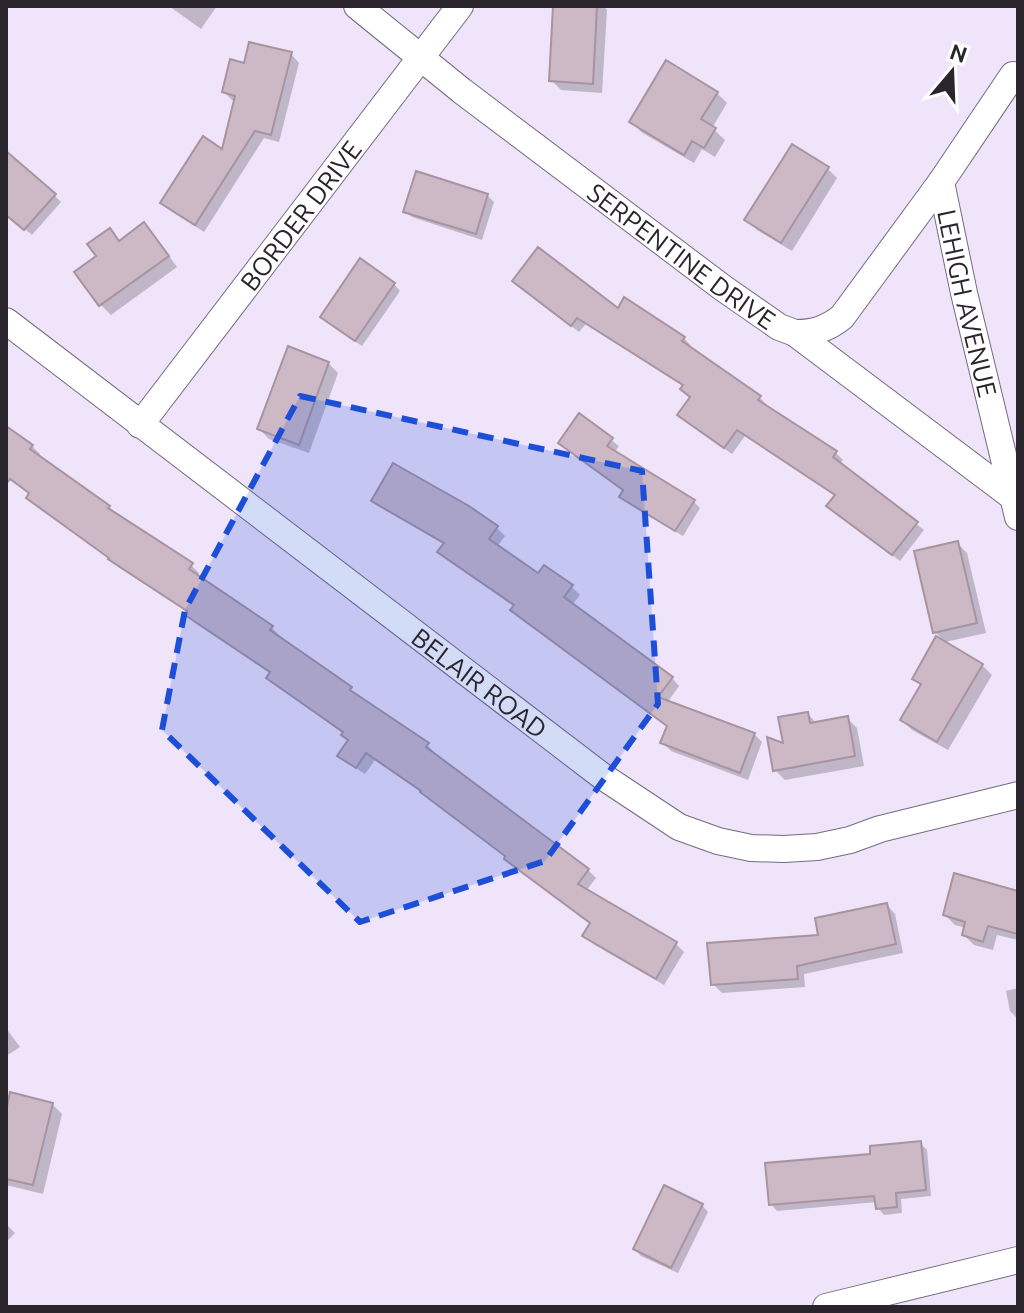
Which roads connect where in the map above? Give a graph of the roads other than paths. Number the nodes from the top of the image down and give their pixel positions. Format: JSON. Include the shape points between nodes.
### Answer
{"nodes":[{"id":1,"x":357,"y":6,"type":"edge"},
{"id":2,"x":460,"y":6,"type":"edge"},
{"id":3,"x":421,"y":58,"type":"junction"},
{"id":4,"x":1013,"y":75,"type":"dead end"},
{"id":5,"x":941,"y":182,"type":"junction"},
{"id":6,"x":6,"y":321,"type":"edge"},
{"id":7,"x":795,"y":333,"type":"junction"},
{"id":8,"x":140,"y":425,"type":"junction"},
{"id":9,"x":1016,"y":507,"type":"edge"},
{"id":10,"x":1018,"y":795,"type":"edge"},
{"id":11,"x":1018,"y":1260,"type":"edge"},
{"id":12,"x":826,"y":1307,"type":"edge"}],
"edges":[{"from":1,"to":3,"type":"street","name":"SERPENTINE DRIVE"},
{"from":2,"to":3,"type":"street","name":"BORDER DRIVE"},
{"from":3,"to":7,"type":"street","name":"SERPENTINE DRIVE","via":[[723,288]]},
{"from":3,"to":8,"type":"street","name":"BORDER DRIVE"},
{"from":4,"to":5,"type":"street","name":"LEHIGH AVENUE"},
{"from":5,"to":7,"type":"street","name":"LEHIGH AVENUE","via":[[842,317],[812,333]]},
{"from":5,"to":9,"type":"street","name":"LEHIGH AVENUE"},
{"from":6,"to":8,"type":"street","name":"BELAIR ROAD"},
{"from":7,"to":9,"type":"street","name":"SERPENTINE DRIVE"},
{"from":8,"to":10,"type":"street","name":"BELAIR ROAD","via":[[602,776],[679,827],[751,848],[817,847]]},
{"from":11,"to":12,"type":"street"}]}
